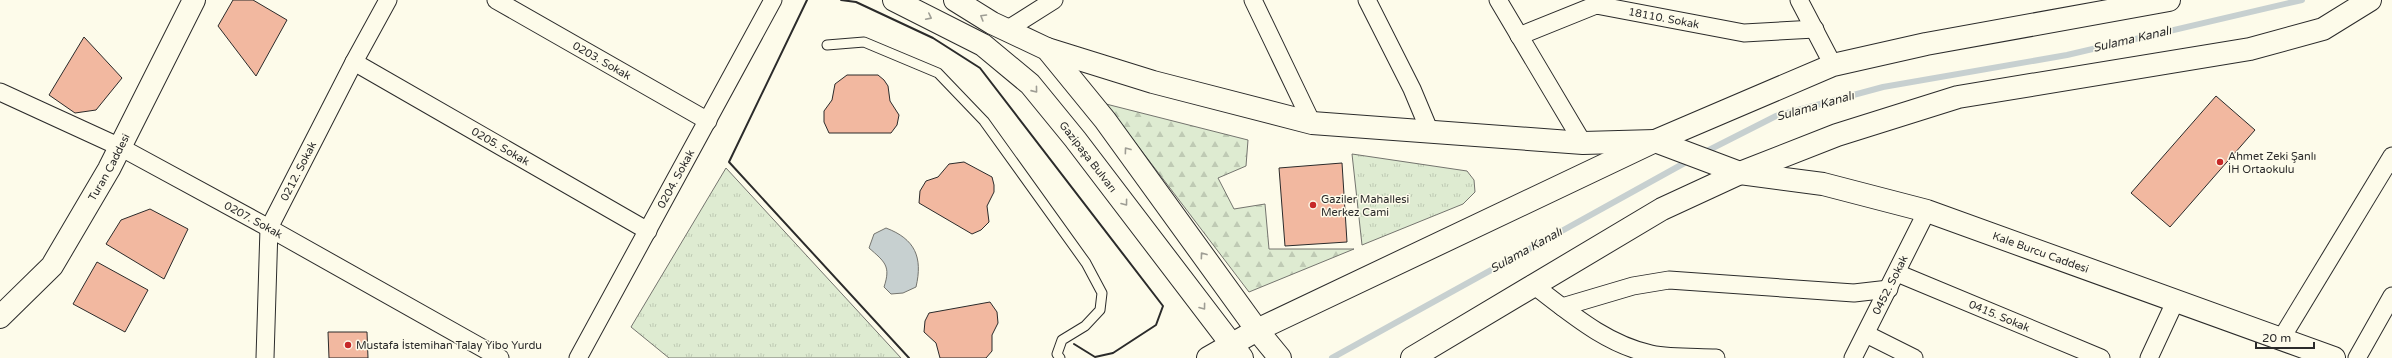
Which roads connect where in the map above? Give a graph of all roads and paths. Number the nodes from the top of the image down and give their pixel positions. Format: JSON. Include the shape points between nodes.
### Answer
{"nodes":[{"id":1,"x":194,"y":0,"type":"edge"},
{"id":2,"x":388,"y":0,"type":"edge"},
{"id":3,"x":496,"y":0,"type":"edge"},
{"id":4,"x":894,"y":0,"type":"edge"},
{"id":5,"x":954,"y":0,"type":"edge"},
{"id":6,"x":1054,"y":0,"type":"edge"},
{"id":7,"x":1253,"y":0,"type":"edge"},
{"id":8,"x":1367,"y":0,"type":"edge"},
{"id":9,"x":1498,"y":0,"type":"edge"},
{"id":10,"x":1799,"y":0,"type":"edge"},
{"id":11,"x":1815,"y":0,"type":"edge"},
{"id":12,"x":2169,"y":0,"type":"edge"},
{"id":13,"x":2370,"y":0,"type":"edge"},
{"id":14,"x":768,"y":2,"type":"edge"},
{"id":15,"x":1812,"y":22,"type":"junction"},
{"id":16,"x":1008,"y":29,"type":"junction"},
{"id":17,"x":1519,"y":36,"type":"junction"},
{"id":18,"x":827,"y":45,"type":"dead end"},
{"id":19,"x":1047,"y":48,"type":"junction"},
{"id":20,"x":354,"y":62,"type":"junction"},
{"id":21,"x":1833,"y":65,"type":"junction"},
{"id":22,"x":0,"y":92,"type":"edge"},
{"id":23,"x":708,"y":121,"type":"junction"},
{"id":24,"x":1312,"y":123,"type":"junction"},
{"id":25,"x":1430,"y":132,"type":"junction"},
{"id":26,"x":1655,"y":141,"type":"junction"},
{"id":27,"x":1583,"y":143,"type":"junction"},
{"id":28,"x":120,"y":147,"type":"junction"},
{"id":29,"x":2392,"y":156,"type":"edge"},
{"id":30,"x":1740,"y":173,"type":"junction"},
{"id":31,"x":1927,"y":211,"type":"junction"},
{"id":32,"x":269,"y":228,"type":"junction"},
{"id":33,"x":648,"y":231,"type":"junction"},
{"id":34,"x":1897,"y":273,"type":"junction"},
{"id":35,"x":1532,"y":284,"type":"junction"},
{"id":36,"x":1889,"y":289,"type":"junction"},
{"id":37,"x":2392,"y":296,"type":"edge"},
{"id":38,"x":2175,"y":302,"type":"junction"},
{"id":39,"x":1562,"y":307,"type":"junction"},
{"id":40,"x":0,"y":317,"type":"edge"},
{"id":41,"x":1257,"y":330,"type":"junction"},
{"id":42,"x":1866,"y":334,"type":"junction"},
{"id":43,"x":2281,"y":339,"type":"junction"},
{"id":44,"x":1237,"y":351,"type":"edge"},
{"id":45,"x":1278,"y":356,"type":"edge"},
{"id":46,"x":265,"y":358,"type":"edge"},
{"id":47,"x":500,"y":358,"type":"edge"},
{"id":48,"x":578,"y":358,"type":"edge"},
{"id":49,"x":1060,"y":358,"type":"edge"},
{"id":50,"x":1208,"y":358,"type":"edge"},
{"id":51,"x":1412,"y":358,"type":"edge"},
{"id":52,"x":1716,"y":358,"type":"edge"},
{"id":53,"x":1853,"y":358,"type":"edge"},
{"id":54,"x":1914,"y":358,"type":"edge"},
{"id":55,"x":2102,"y":358,"type":"edge"},
{"id":56,"x":2149,"y":358,"type":"edge"},
{"id":57,"x":2334,"y":358,"type":"edge"},
{"id":58,"x":2357,"y":358,"type":"edge"}],
"edges":[{"from":1,"to":28,"type":"street","name":"Turan Caddesi"},
{"from":2,"to":20,"type":"street","name":"0212. Sokak"},
{"from":3,"to":23,"type":"street","name":"0203. Sokak"},
{"from":4,"to":44,"type":"street","name":"Gazipaşa Bulvarı","one_way":true,"via":[[983,45],[1030,84]]},
{"from":16,"to":5,"type":"street","one_way":true,"via":[[992,23]]},
{"from":6,"to":16,"type":"street"},
{"from":7,"to":24,"type":"street"},
{"from":8,"to":25,"type":"street","via":[[1412,89]]},
{"from":9,"to":17,"type":"street"},
{"from":10,"to":15,"type":"street"},
{"from":11,"to":15,"type":"street"},
{"from":12,"to":21,"type":"street","via":[[1926,44]]},
{"from":13,"to":30,"type":"street","via":[[2323,29],[2250,48],[1958,97],[1837,135]]},
{"from":14,"to":23,"type":"street","name":"0204. Sokak"},
{"from":15,"to":17,"type":"street","name":"18110. Sokak","via":[[1744,33],[1596,5]]},
{"from":15,"to":21,"type":"street"},
{"from":16,"to":19,"type":"street"},
{"from":17,"to":27,"type":"street"},
{"from":18,"to":49,"type":"lane","via":[[864,42],[938,73],[984,121],[1086,263],[1102,293],[1100,310],[1085,326],[1062,340],[1057,354]]},
{"from":19,"to":24,"type":"street","via":[[1153,82]]},
{"from":41,"to":19,"type":"street","one_way":true,"via":[[1105,120]]},
{"from":20,"to":32,"type":"street","name":"0212. Sokak"},
{"from":20,"to":33,"type":"street","name":"0205. Sokak"},
{"from":21,"to":26,"type":"street"},
{"from":22,"to":28,"type":"street","name":"0207. Sokak"},
{"from":23,"to":33,"type":"street","name":"0204. Sokak"},
{"from":24,"to":25,"type":"street"},
{"from":25,"to":27,"type":"street"},
{"from":26,"to":27,"type":"street"},
{"from":26,"to":30,"type":"street","name":"Kale Burcu Caddesi"},
{"from":26,"to":41,"type":"street"},
{"from":28,"to":32,"type":"street","name":"0207. Sokak"},
{"from":28,"to":40,"type":"street","name":"Turan Caddesi","via":[[52,266]]},
{"from":29,"to":43,"type":"street"},
{"from":30,"to":31,"type":"street","name":"Kale Burcu Caddesi","via":[[1823,184]]},
{"from":30,"to":35,"type":"street","via":[[1662,209]]},
{"from":31,"to":34,"type":"street","name":"0452. Sokak"},
{"from":31,"to":38,"type":"street","name":"Kale Burcu Caddesi"},
{"from":32,"to":46,"type":"street","name":"0212. Sokak"},
{"from":32,"to":47,"type":"street","name":"0207. Sokak"},
{"from":33,"to":48,"type":"street","name":"0204. Sokak"},
{"from":34,"to":36,"type":"street","name":"0452. Sokak"},
{"from":34,"to":55,"type":"street","name":"0415. Sokak"},
{"from":35,"to":39,"type":"street"},
{"from":35,"to":51,"type":"street"},
{"from":36,"to":39,"type":"street","via":[[1854,293],[1669,280],[1633,286]]},
{"from":36,"to":42,"type":"street","name":"0452. Sokak"},
{"from":37,"to":58,"type":"street"},
{"from":38,"to":43,"type":"street","name":"Kale Burcu Caddesi"},
{"from":38,"to":56,"type":"street"},
{"from":39,"to":52,"type":"street","via":[[1609,338],[1632,349],[1653,354]]},
{"from":41,"to":44,"type":"street"},
{"from":41,"to":45,"type":"street"},
{"from":42,"to":53,"type":"street","name":"0452. Sokak"},
{"from":42,"to":54,"type":"street"},
{"from":43,"to":57,"type":"street","name":"Kale Burcu Caddesi"},
{"from":44,"to":50,"type":"street"}]}
